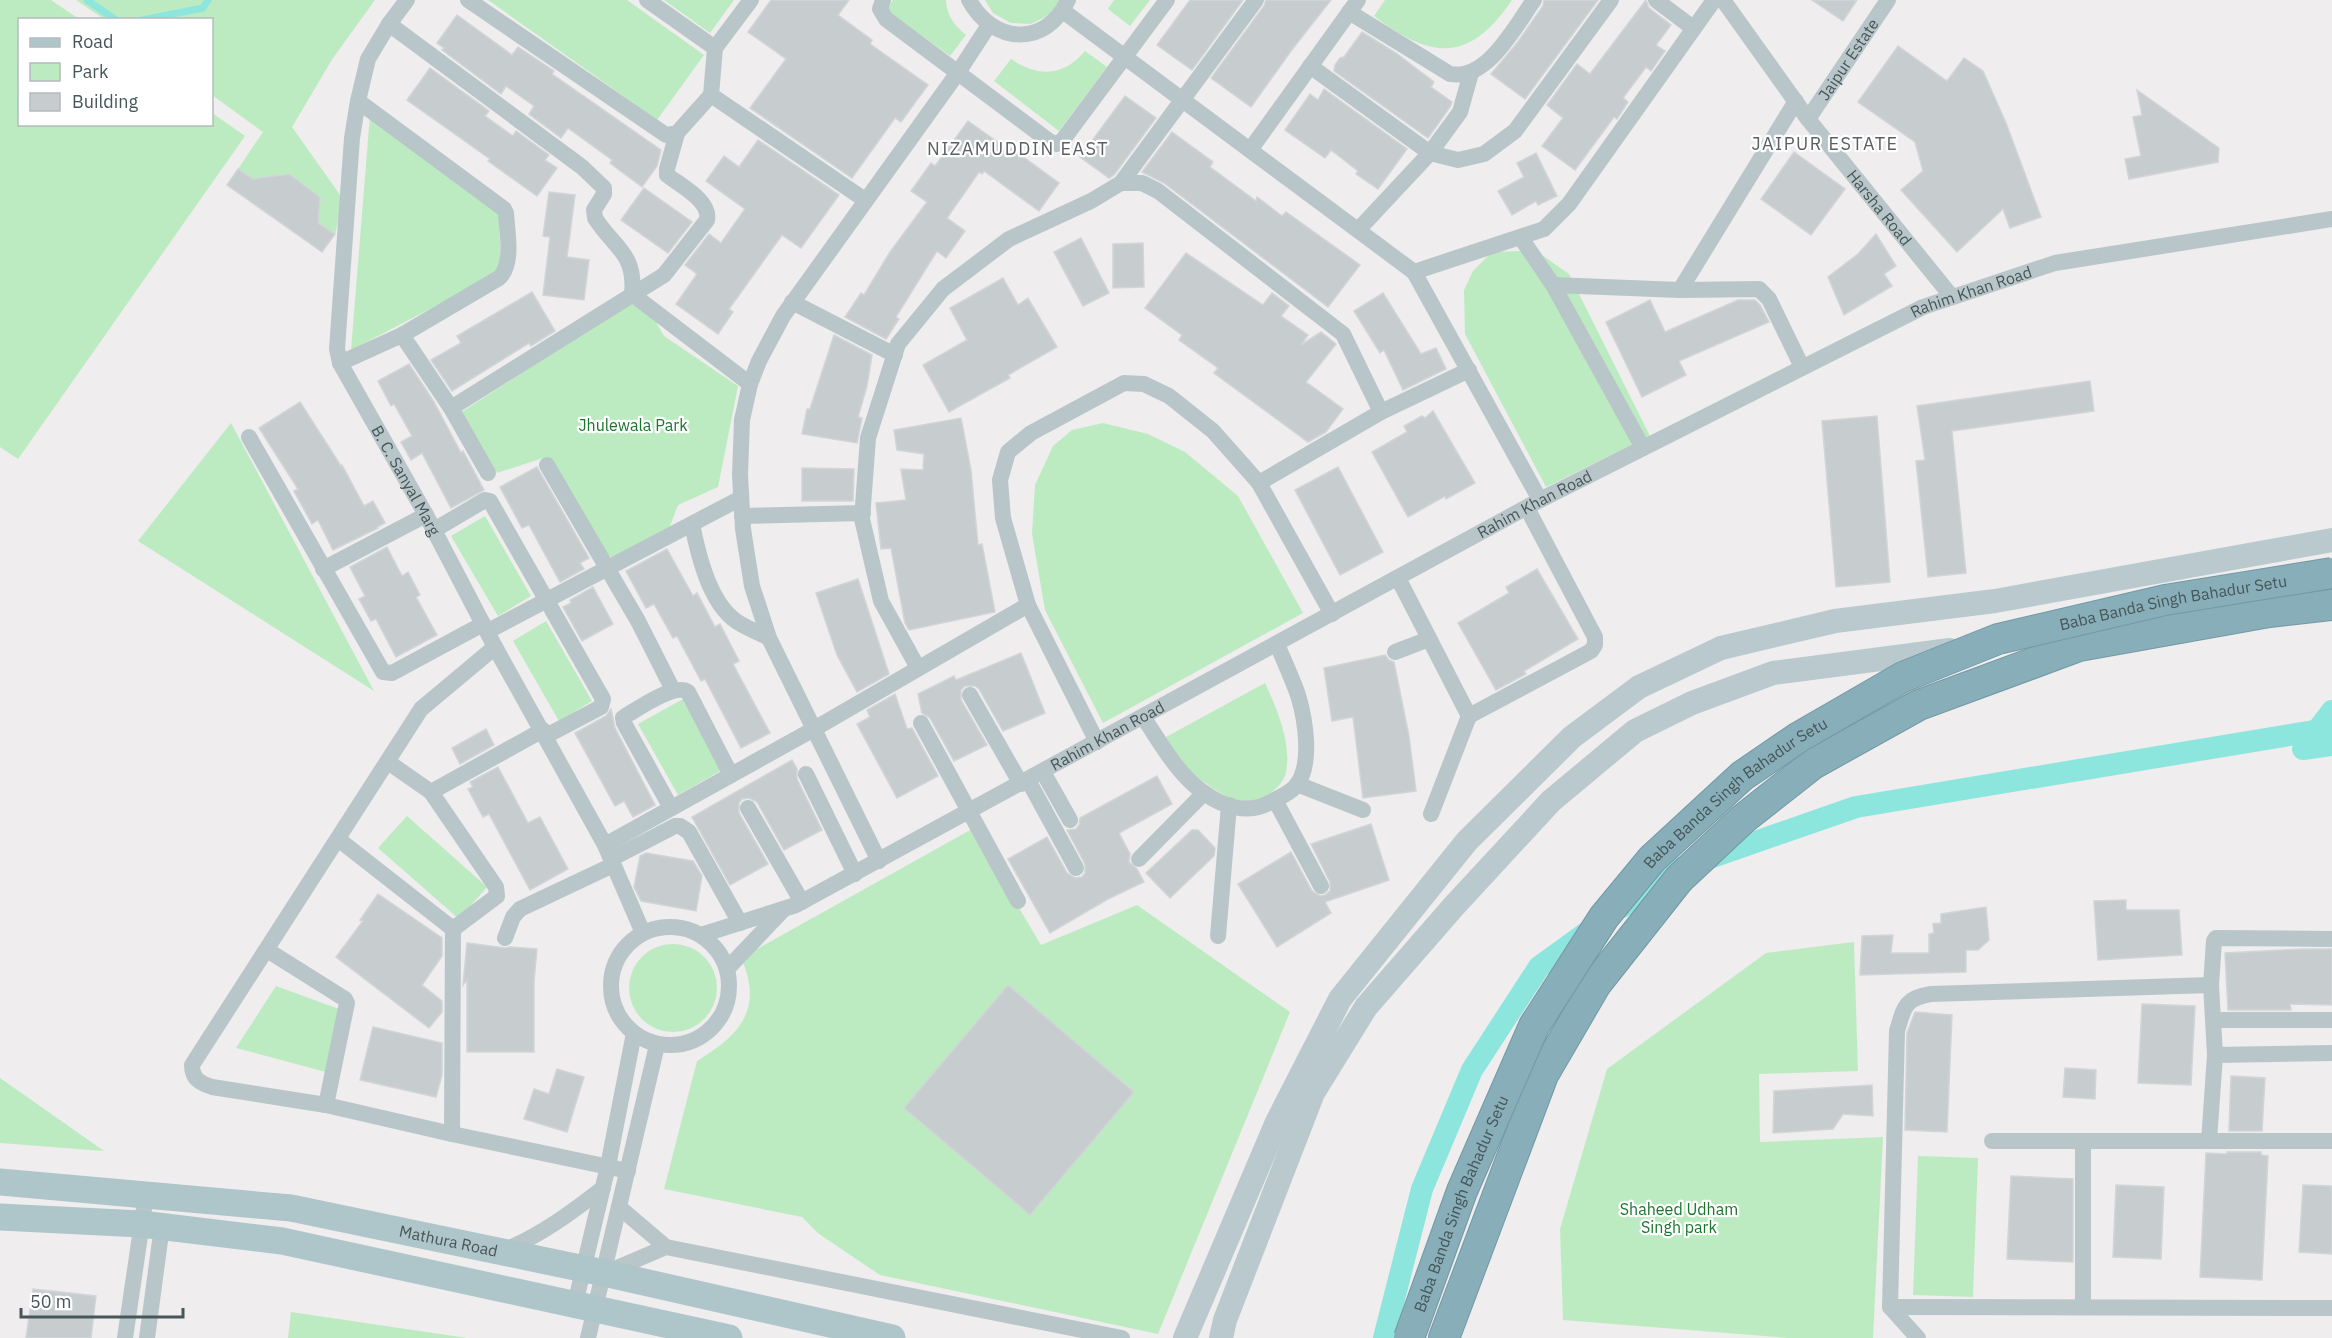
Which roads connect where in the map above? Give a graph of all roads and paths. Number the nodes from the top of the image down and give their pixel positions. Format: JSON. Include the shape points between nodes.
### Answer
{"nodes":[{"id":1,"x":407,"y":0,"type":"edge"},
{"id":2,"x":468,"y":0,"type":"edge"},
{"id":3,"x":647,"y":0,"type":"edge"},
{"id":4,"x":751,"y":0,"type":"edge"},
{"id":5,"x":883,"y":0,"type":"edge"},
{"id":6,"x":969,"y":0,"type":"edge"},
{"id":7,"x":1167,"y":0,"type":"edge"},
{"id":8,"x":1256,"y":0,"type":"edge"},
{"id":9,"x":1534,"y":0,"type":"edge"},
{"id":10,"x":1611,"y":0,"type":"edge"},
{"id":11,"x":1656,"y":0,"type":"edge"},
{"id":12,"x":1714,"y":0,"type":"edge"},
{"id":13,"x":1723,"y":0,"type":"edge"},
{"id":14,"x":1888,"y":0,"type":"edge"},
{"id":15,"x":1066,"y":5,"type":"edge"},
{"id":16,"x":1353,"y":6,"type":"edge"},
{"id":17,"x":388,"y":24,"type":"junction"},
{"id":18,"x":989,"y":25,"type":"junction"},
{"id":19,"x":1694,"y":28,"type":"junction"},
{"id":20,"x":715,"y":48,"type":"junction"},
{"id":21,"x":1126,"y":57,"type":"junction"},
{"id":22,"x":1310,"y":66,"type":"junction"},
{"id":23,"x":958,"y":71,"type":"junction"},
{"id":24,"x":1471,"y":74,"type":"junction"},
{"id":25,"x":711,"y":95,"type":"junction"},
{"id":26,"x":1183,"y":100,"type":"junction"},
{"id":27,"x":358,"y":101,"type":"junction"},
{"id":28,"x":1796,"y":101,"type":"junction"},
{"id":29,"x":1808,"y":118,"type":"junction"},
{"id":30,"x":677,"y":133,"type":"junction"},
{"id":31,"x":1250,"y":150,"type":"junction"},
{"id":32,"x":1430,"y":153,"type":"junction"},
{"id":33,"x":1121,"y":183,"type":"junction"},
{"id":34,"x":865,"y":200,"type":"junction"},
{"id":35,"x":2332,"y":219,"type":"edge"},
{"id":36,"x":1358,"y":230,"type":"junction"},
{"id":37,"x":1521,"y":238,"type":"junction"},
{"id":38,"x":1414,"y":272,"type":"junction"},
{"id":39,"x":1553,"y":285,"type":"junction"},
{"id":40,"x":1680,"y":290,"type":"junction"},
{"id":41,"x":632,"y":294,"type":"junction"},
{"id":42,"x":1952,"y":297,"type":"junction"},
{"id":43,"x":792,"y":302,"type":"junction"},
{"id":44,"x":402,"y":335,"type":"junction"},
{"id":45,"x":895,"y":355,"type":"junction"},
{"id":46,"x":340,"y":363,"type":"junction"},
{"id":47,"x":1802,"y":367,"type":"junction"},
{"id":48,"x":1468,"y":370,"type":"junction"},
{"id":49,"x":750,"y":384,"type":"junction"},
{"id":50,"x":451,"y":408,"type":"junction"},
{"id":51,"x":1381,"y":412,"type":"junction"},
{"id":52,"x":249,"y":437,"type":"dead end"},
{"id":53,"x":1643,"y":447,"type":"junction"},
{"id":54,"x":547,"y":465,"type":"dead end"},
{"id":55,"x":488,"y":474,"type":"dead end"},
{"id":56,"x":1259,"y":483,"type":"junction"},
{"id":57,"x":741,"y":498,"type":"junction"},
{"id":58,"x":1534,"y":504,"type":"junction"},
{"id":59,"x":863,"y":513,"type":"junction"},
{"id":60,"x":426,"y":515,"type":"junction"},
{"id":61,"x":742,"y":516,"type":"junction"},
{"id":62,"x":692,"y":524,"type":"junction"},
{"id":63,"x":434,"y":530,"type":"junction"},
{"id":64,"x":2332,"y":540,"type":"edge"},
{"id":65,"x":608,"y":568,"type":"junction"},
{"id":66,"x":323,"y":569,"type":"junction"},
{"id":67,"x":2332,"y":573,"type":"edge"},
{"id":68,"x":1398,"y":578,"type":"junction"},
{"id":69,"x":2332,"y":596,"type":"edge"},
{"id":70,"x":546,"y":601,"type":"junction"},
{"id":71,"x":2332,"y":604,"type":"edge"},
{"id":72,"x":1028,"y":605,"type":"junction"},
{"id":73,"x":1332,"y":614,"type":"junction"},
{"id":74,"x":489,"y":634,"type":"junction"},
{"id":75,"x":770,"y":638,"type":"junction"},
{"id":76,"x":1429,"y":639,"type":"junction"},
{"id":77,"x":1277,"y":644,"type":"junction"},
{"id":78,"x":1395,"y":652,"type":"dead end"},
{"id":79,"x":918,"y":668,"type":"junction"},
{"id":80,"x":673,"y":690,"type":"junction"},
{"id":81,"x":970,"y":695,"type":"dead end"},
{"id":82,"x":1469,"y":716,"type":"junction"},
{"id":83,"x":1143,"y":717,"type":"junction"},
{"id":84,"x":921,"y":723,"type":"dead end"},
{"id":85,"x":814,"y":729,"type":"junction"},
{"id":86,"x":544,"y":733,"type":"junction"},
{"id":87,"x":1097,"y":742,"type":"junction"},
{"id":88,"x":388,"y":762,"type":"junction"},
{"id":89,"x":806,"y":774,"type":"dead end"},
{"id":90,"x":732,"y":775,"type":"junction"},
{"id":91,"x":1031,"y":778,"type":"junction"},
{"id":92,"x":839,"y":779,"type":"junction"},
{"id":93,"x":1297,"y":784,"type":"junction"},
{"id":94,"x":1200,"y":790,"type":"junction"},
{"id":95,"x":431,"y":792,"type":"junction"},
{"id":96,"x":814,"y":792,"type":"junction"},
{"id":97,"x":1275,"y":800,"type":"junction"},
{"id":98,"x":1229,"y":805,"type":"junction"},
{"id":99,"x":748,"y":807,"type":"dead end"},
{"id":100,"x":671,"y":808,"type":"junction"},
{"id":101,"x":1363,"y":810,"type":"dead end"},
{"id":102,"x":970,"y":811,"type":"junction"},
{"id":103,"x":1431,"y":814,"type":"dead end"},
{"id":104,"x":1070,"y":820,"type":"dead end"},
{"id":105,"x":338,"y":839,"type":"junction"},
{"id":106,"x":1139,"y":851,"type":"dead end"},
{"id":107,"x":610,"y":856,"type":"junction"},
{"id":108,"x":879,"y":861,"type":"junction"},
{"id":109,"x":1076,"y":868,"type":"dead end"},
{"id":110,"x":855,"y":874,"type":"junction"},
{"id":111,"x":1321,"y":886,"type":"dead end"},
{"id":112,"x":1018,"y":901,"type":"dead end"},
{"id":113,"x":802,"y":902,"type":"junction"},
{"id":114,"x":783,"y":909,"type":"junction"},
{"id":115,"x":740,"y":923,"type":"junction"},
{"id":116,"x":453,"y":929,"type":"junction"},
{"id":117,"x":643,"y":933,"type":"junction"},
{"id":118,"x":701,"y":935,"type":"junction"},
{"id":119,"x":1218,"y":936,"type":"dead end"},
{"id":120,"x":504,"y":938,"type":"dead end"},
{"id":121,"x":2332,"y":939,"type":"edge"},
{"id":122,"x":267,"y":950,"type":"junction"},
{"id":123,"x":727,"y":969,"type":"junction"},
{"id":124,"x":2211,"y":985,"type":"junction"},
{"id":125,"x":2215,"y":1020,"type":"junction"},
{"id":126,"x":2332,"y":1020,"type":"edge"},
{"id":127,"x":634,"y":1033,"type":"junction"},
{"id":128,"x":657,"y":1045,"type":"junction"},
{"id":129,"x":2332,"y":1053,"type":"edge"},
{"id":130,"x":2215,"y":1055,"type":"junction"},
{"id":131,"x":326,"y":1105,"type":"junction"},
{"id":132,"x":452,"y":1134,"type":"junction"},
{"id":133,"x":1992,"y":1141,"type":"dead end"},
{"id":134,"x":2083,"y":1141,"type":"junction"},
{"id":135,"x":2209,"y":1141,"type":"junction"},
{"id":136,"x":2332,"y":1141,"type":"edge"},
{"id":137,"x":608,"y":1166,"type":"junction"},
{"id":138,"x":628,"y":1171,"type":"junction"},
{"id":139,"x":0,"y":1182,"type":"edge"},
{"id":140,"x":603,"y":1188,"type":"junction"},
{"id":141,"x":146,"y":1195,"type":"junction"},
{"id":142,"x":619,"y":1207,"type":"junction"},
{"id":143,"x":0,"y":1216,"type":"edge"},
{"id":144,"x":151,"y":1225,"type":"junction"},
{"id":145,"x":666,"y":1247,"type":"junction"},
{"id":146,"x":502,"y":1252,"type":"junction"},
{"id":147,"x":594,"y":1271,"type":"junction"},
{"id":148,"x":586,"y":1306,"type":"junction"},
{"id":149,"x":1890,"y":1307,"type":"junction"},
{"id":150,"x":2083,"y":1307,"type":"junction"},
{"id":151,"x":2332,"y":1308,"type":"edge"},
{"id":152,"x":125,"y":1338,"type":"edge"},
{"id":153,"x":147,"y":1338,"type":"edge"},
{"id":154,"x":588,"y":1338,"type":"edge"},
{"id":155,"x":729,"y":1338,"type":"edge"},
{"id":156,"x":892,"y":1338,"type":"edge"},
{"id":157,"x":1122,"y":1338,"type":"edge"},
{"id":158,"x":1185,"y":1338,"type":"edge"},
{"id":159,"x":1221,"y":1338,"type":"edge"},
{"id":160,"x":1409,"y":1338,"type":"edge"},
{"id":161,"x":1444,"y":1338,"type":"edge"},
{"id":162,"x":1918,"y":1338,"type":"edge"}],
"edges":[{"from":1,"to":17,"type":"street","name":"B. C. Sanyal Marg"},
{"from":2,"to":30,"type":"street","via":[[658,132]]},
{"from":3,"to":20,"type":"street"},
{"from":4,"to":20,"type":"street"},
{"from":5,"to":23,"type":"street","via":[[880,9],[886,19]]},
{"from":6,"to":18,"type":"street"},
{"from":7,"to":21,"type":"street"},
{"from":8,"to":26,"type":"street"},
{"from":9,"to":24,"type":"street","via":[[1498,49]]},
{"from":10,"to":32,"type":"street","via":[[1515,131],[1484,154],[1458,160]]},
{"from":11,"to":19,"type":"street"},
{"from":12,"to":19,"type":"street"},
{"from":13,"to":28,"type":"street","name":"Harsha Road"},
{"from":14,"to":29,"type":"street","name":"Jaipur Estate"},
{"from":15,"to":18,"type":"street","via":[[1052,23],[1037,31],[1004,32]]},
{"from":15,"to":21,"type":"street"},
{"from":16,"to":22,"type":"street"},
{"from":16,"to":24,"type":"street","via":[[1449,74]]},
{"from":17,"to":27,"type":"street","name":"B. C. Sanyal Marg","via":[[368,59]]},
{"from":17,"to":41,"type":"street","via":[[604,188],[594,210],[595,218],[631,263]]},
{"from":18,"to":23,"type":"street"},
{"from":19,"to":37,"type":"street","via":[[1569,204],[1544,229]]},
{"from":20,"to":25,"type":"street"},
{"from":21,"to":23,"type":"street","via":[[1056,144]]},
{"from":21,"to":26,"type":"street"},
{"from":22,"to":31,"type":"street"},
{"from":22,"to":32,"type":"street"},
{"from":23,"to":34,"type":"street"},
{"from":24,"to":32,"type":"street","via":[[1460,112]]},
{"from":25,"to":30,"type":"street"},
{"from":25,"to":34,"type":"street"},
{"from":26,"to":31,"type":"street"},
{"from":26,"to":33,"type":"street"},
{"from":27,"to":44,"type":"street","via":[[506,213],[506,272]]},
{"from":27,"to":46,"type":"street","name":"B. C. Sanyal Marg","via":[[338,337]]},
{"from":28,"to":29,"type":"street","name":"Harsha Road"},
{"from":28,"to":40,"type":"street"},
{"from":29,"to":42,"type":"street","name":"Harsha Road"},
{"from":30,"to":41,"type":"street","via":[[667,175],[708,209],[707,220],[664,275]]},
{"from":31,"to":36,"type":"street"},
{"from":32,"to":36,"type":"street"},
{"from":33,"to":45,"type":"street","via":[[1009,239],[971,267],[943,289],[898,344]]},
{"from":33,"to":51,"type":"street","via":[[1142,183],[1158,191],[1334,324],[1343,334]]},
{"from":34,"to":43,"type":"street"},
{"from":35,"to":42,"type":"street","name":"Rahim Khan Road","via":[[2055,263]]},
{"from":36,"to":38,"type":"street"},
{"from":37,"to":38,"type":"street"},
{"from":37,"to":39,"type":"street"},
{"from":38,"to":48,"type":"street"},
{"from":39,"to":40,"type":"street"},
{"from":39,"to":53,"type":"street"},
{"from":40,"to":47,"type":"street","via":[[1759,289],[1769,299]]},
{"from":41,"to":49,"type":"street"},
{"from":41,"to":50,"type":"street"},
{"from":42,"to":47,"type":"street","name":"Rahim Khan Road","via":[[1923,307]]},
{"from":43,"to":45,"type":"street"},
{"from":43,"to":49,"type":"street"},
{"from":44,"to":46,"type":"street"},
{"from":44,"to":50,"type":"street"},
{"from":45,"to":59,"type":"street","via":[[868,438]]},
{"from":46,"to":60,"type":"street","name":"B. C. Sanyal Marg"},
{"from":47,"to":53,"type":"street","name":"Rahim Khan Road"},
{"from":48,"to":51,"type":"street"},
{"from":48,"to":58,"type":"street"},
{"from":49,"to":57,"type":"street","via":[[742,420]]},
{"from":50,"to":55,"type":"street"},
{"from":51,"to":56,"type":"street"},
{"from":52,"to":66,"type":"street"},
{"from":53,"to":58,"type":"street","name":"Rahim Khan Road"},
{"from":54,"to":65,"type":"street"},
{"from":56,"to":72,"type":"street","via":[[1213,431],[1169,396],[1144,384],[1124,383],[1031,433],[1008,452],[1000,480],[1003,518]]},
{"from":56,"to":73,"type":"street"},
{"from":57,"to":61,"type":"street"},
{"from":57,"to":62,"type":"street"},
{"from":58,"to":68,"type":"street","name":"Rahim Khan Road"},
{"from":58,"to":82,"type":"street","via":[[1595,637],[1595,645],[1591,651]]},
{"from":59,"to":61,"type":"street"},
{"from":59,"to":79,"type":"street","via":[[880,602]]},
{"from":60,"to":63,"type":"street","name":"B. C. Sanyal Marg"},
{"from":60,"to":66,"type":"street"},
{"from":61,"to":75,"type":"street","via":[[752,586]]},
{"from":62,"to":65,"type":"street"},
{"from":62,"to":75,"type":"street","via":[[701,565],[727,613]]},
{"from":63,"to":70,"type":"street","via":[[485,500],[490,501]]},
{"from":63,"to":74,"type":"street","name":"B. C. Sanyal Marg"},
{"from":64,"to":158,"type":"street","via":[[1995,601],[1835,621],[1721,648],[1639,687],[1572,737],[1467,841],[1340,999],[1277,1122]]},
{"from":65,"to":70,"type":"street"},
{"from":65,"to":80,"type":"street"},
{"from":66,"to":74,"type":"street","via":[[380,667],[388,673]]},
{"from":67,"to":160,"type":"highway","name":"Baba Banda Singh Bahadur Setu","bridge":true,"via":[[2165,600],[1998,639],[1903,677],[1798,736],[1742,776],[1646,867],[1604,917],[1534,1026],[1462,1191]]},
{"from":68,"to":73,"type":"street","name":"Rahim Khan Road"},
{"from":68,"to":76,"type":"street"},
{"from":69,"to":159,"type":"street","via":[[1773,673],[1692,703],[1635,731],[1551,801],[1366,1007],[1313,1093]]},
{"from":70,"to":74,"type":"street"},
{"from":70,"to":86,"type":"street","via":[[603,705]]},
{"from":71,"to":161,"type":"highway","name":"Baba Banda Singh Bahadur Setu","via":[[2079,646],[1919,705],[1814,764],[1743,819],[1679,879],[1596,984],[1543,1075]]},
{"from":72,"to":79,"type":"street"},
{"from":72,"to":87,"type":"street"},
{"from":73,"to":77,"type":"street","name":"Rahim Khan Road"},
{"from":74,"to":86,"type":"street","name":"B. C. Sanyal Marg"},
{"from":74,"to":88,"type":"street","via":[[421,709]]},
{"from":75,"to":85,"type":"street"},
{"from":76,"to":78,"type":"street"},
{"from":76,"to":82,"type":"street"},
{"from":77,"to":83,"type":"street","name":"Rahim Khan Road"},
{"from":77,"to":93,"type":"street","via":[[1298,695],[1307,740],[1303,772]]},
{"from":79,"to":85,"type":"street"},
{"from":80,"to":90,"type":"street","via":[[688,692]]},
{"from":80,"to":100,"type":"street","via":[[623,718]]},
{"from":81,"to":91,"type":"street"},
{"from":82,"to":103,"type":"street"},
{"from":83,"to":87,"type":"street","name":"Rahim Khan Road"},
{"from":83,"to":94,"type":"street","via":[[1176,765]]},
{"from":84,"to":102,"type":"street"},
{"from":85,"to":90,"type":"street"},
{"from":85,"to":92,"type":"street"},
{"from":86,"to":95,"type":"street"},
{"from":86,"to":107,"type":"street","name":"B. C. Sanyal Marg"},
{"from":87,"to":91,"type":"street","name":"Rahim Khan Road"},
{"from":88,"to":95,"type":"street"},
{"from":88,"to":105,"type":"street"},
{"from":89,"to":96,"type":"street"},
{"from":90,"to":100,"type":"street"},
{"from":91,"to":102,"type":"street","name":"Rahim Khan Road"},
{"from":91,"to":104,"type":"street"},
{"from":91,"to":109,"type":"street"},
{"from":92,"to":96,"type":"street"},
{"from":92,"to":108,"type":"street"},
{"from":93,"to":97,"type":"street"},
{"from":93,"to":101,"type":"street"},
{"from":94,"to":98,"type":"street"},
{"from":94,"to":106,"type":"street"},
{"from":95,"to":116,"type":"street","via":[[497,892]]},
{"from":96,"to":110,"type":"street"},
{"from":97,"to":98,"type":"street","via":[[1252,810]]},
{"from":97,"to":111,"type":"street"},
{"from":98,"to":119,"type":"street"},
{"from":99,"to":113,"type":"street"},
{"from":100,"to":107,"type":"street"},
{"from":102,"to":108,"type":"street","name":"Rahim Khan Road"},
{"from":102,"to":112,"type":"street"},
{"from":105,"to":116,"type":"street"},
{"from":105,"to":122,"type":"street"},
{"from":107,"to":115,"type":"street","via":[[680,826],[688,832]]},
{"from":107,"to":117,"type":"street","name":"B. C. Sanyal Marg"},
{"from":107,"to":120,"type":"street","via":[[520,909]]},
{"from":108,"to":110,"type":"street","name":"Rahim Khan Road"},
{"from":110,"to":113,"type":"street","name":"Rahim Khan Road"},
{"from":113,"to":114,"type":"street","name":"Rahim Khan Road"},
{"from":114,"to":115,"type":"street","name":"Rahim Khan Road"},
{"from":114,"to":123,"type":"street","name":"Rahim Khan Road"},
{"from":115,"to":118,"type":"street","name":"Rahim Khan Road"},
{"from":116,"to":132,"type":"street"},
{"from":117,"to":118,"type":"street","via":[[672,927]]},
{"from":117,"to":127,"type":"street","via":[[617,958],[611,976],[616,1012]]},
{"from":118,"to":123,"type":"street","via":[[716,948]]},
{"from":121,"to":124,"type":"street","via":[[2216,938]]},
{"from":122,"to":131,"type":"street","via":[[345,999]]},
{"from":122,"to":131,"type":"street","via":[[192,1065],[192,1072],[195,1079],[212,1087]]},
{"from":123,"to":128,"type":"street","via":[[728,1000],[709,1031],[675,1046]]},
{"from":124,"to":125,"type":"street"},
{"from":124,"to":149,"type":"street","via":[[1914,997],[1903,1009],[1897,1031]]},
{"from":125,"to":126,"type":"street"},
{"from":125,"to":130,"type":"street"},
{"from":127,"to":128,"type":"street"},
{"from":127,"to":137,"type":"street"},
{"from":128,"to":138,"type":"street"},
{"from":129,"to":130,"type":"street"},
{"from":130,"to":135,"type":"street"},
{"from":131,"to":132,"type":"street"},
{"from":132,"to":137,"type":"street"},
{"from":133,"to":134,"type":"street"},
{"from":134,"to":135,"type":"street"},
{"from":134,"to":150,"type":"street"},
{"from":135,"to":136,"type":"street"},
{"from":137,"to":138,"type":"street"},
{"from":137,"to":140,"type":"street"},
{"from":138,"to":142,"type":"street"},
{"from":139,"to":141,"type":"main road","name":"Mathura Road"},
{"from":140,"to":146,"type":"street","via":[[563,1220]]},
{"from":140,"to":147,"type":"street"},
{"from":141,"to":144,"type":"street"},
{"from":141,"to":146,"type":"main road","name":"Mathura Road","via":[[291,1208]]},
{"from":142,"to":145,"type":"street"},
{"from":142,"to":147,"type":"street"},
{"from":143,"to":144,"type":"main road"},
{"from":144,"to":148,"type":"main road","via":[[282,1241]]},
{"from":144,"to":152,"type":"street"},
{"from":144,"to":153,"type":"street"},
{"from":145,"to":147,"type":"street"},
{"from":145,"to":157,"type":"street"},
{"from":146,"to":147,"type":"main road","name":"Mathura Road"},
{"from":147,"to":148,"type":"street"},
{"from":147,"to":156,"type":"main road","name":"Mathura Road"},
{"from":148,"to":154,"type":"street"},
{"from":148,"to":155,"type":"main road"},
{"from":149,"to":150,"type":"street"},
{"from":149,"to":162,"type":"street"},
{"from":150,"to":151,"type":"street"}]}
